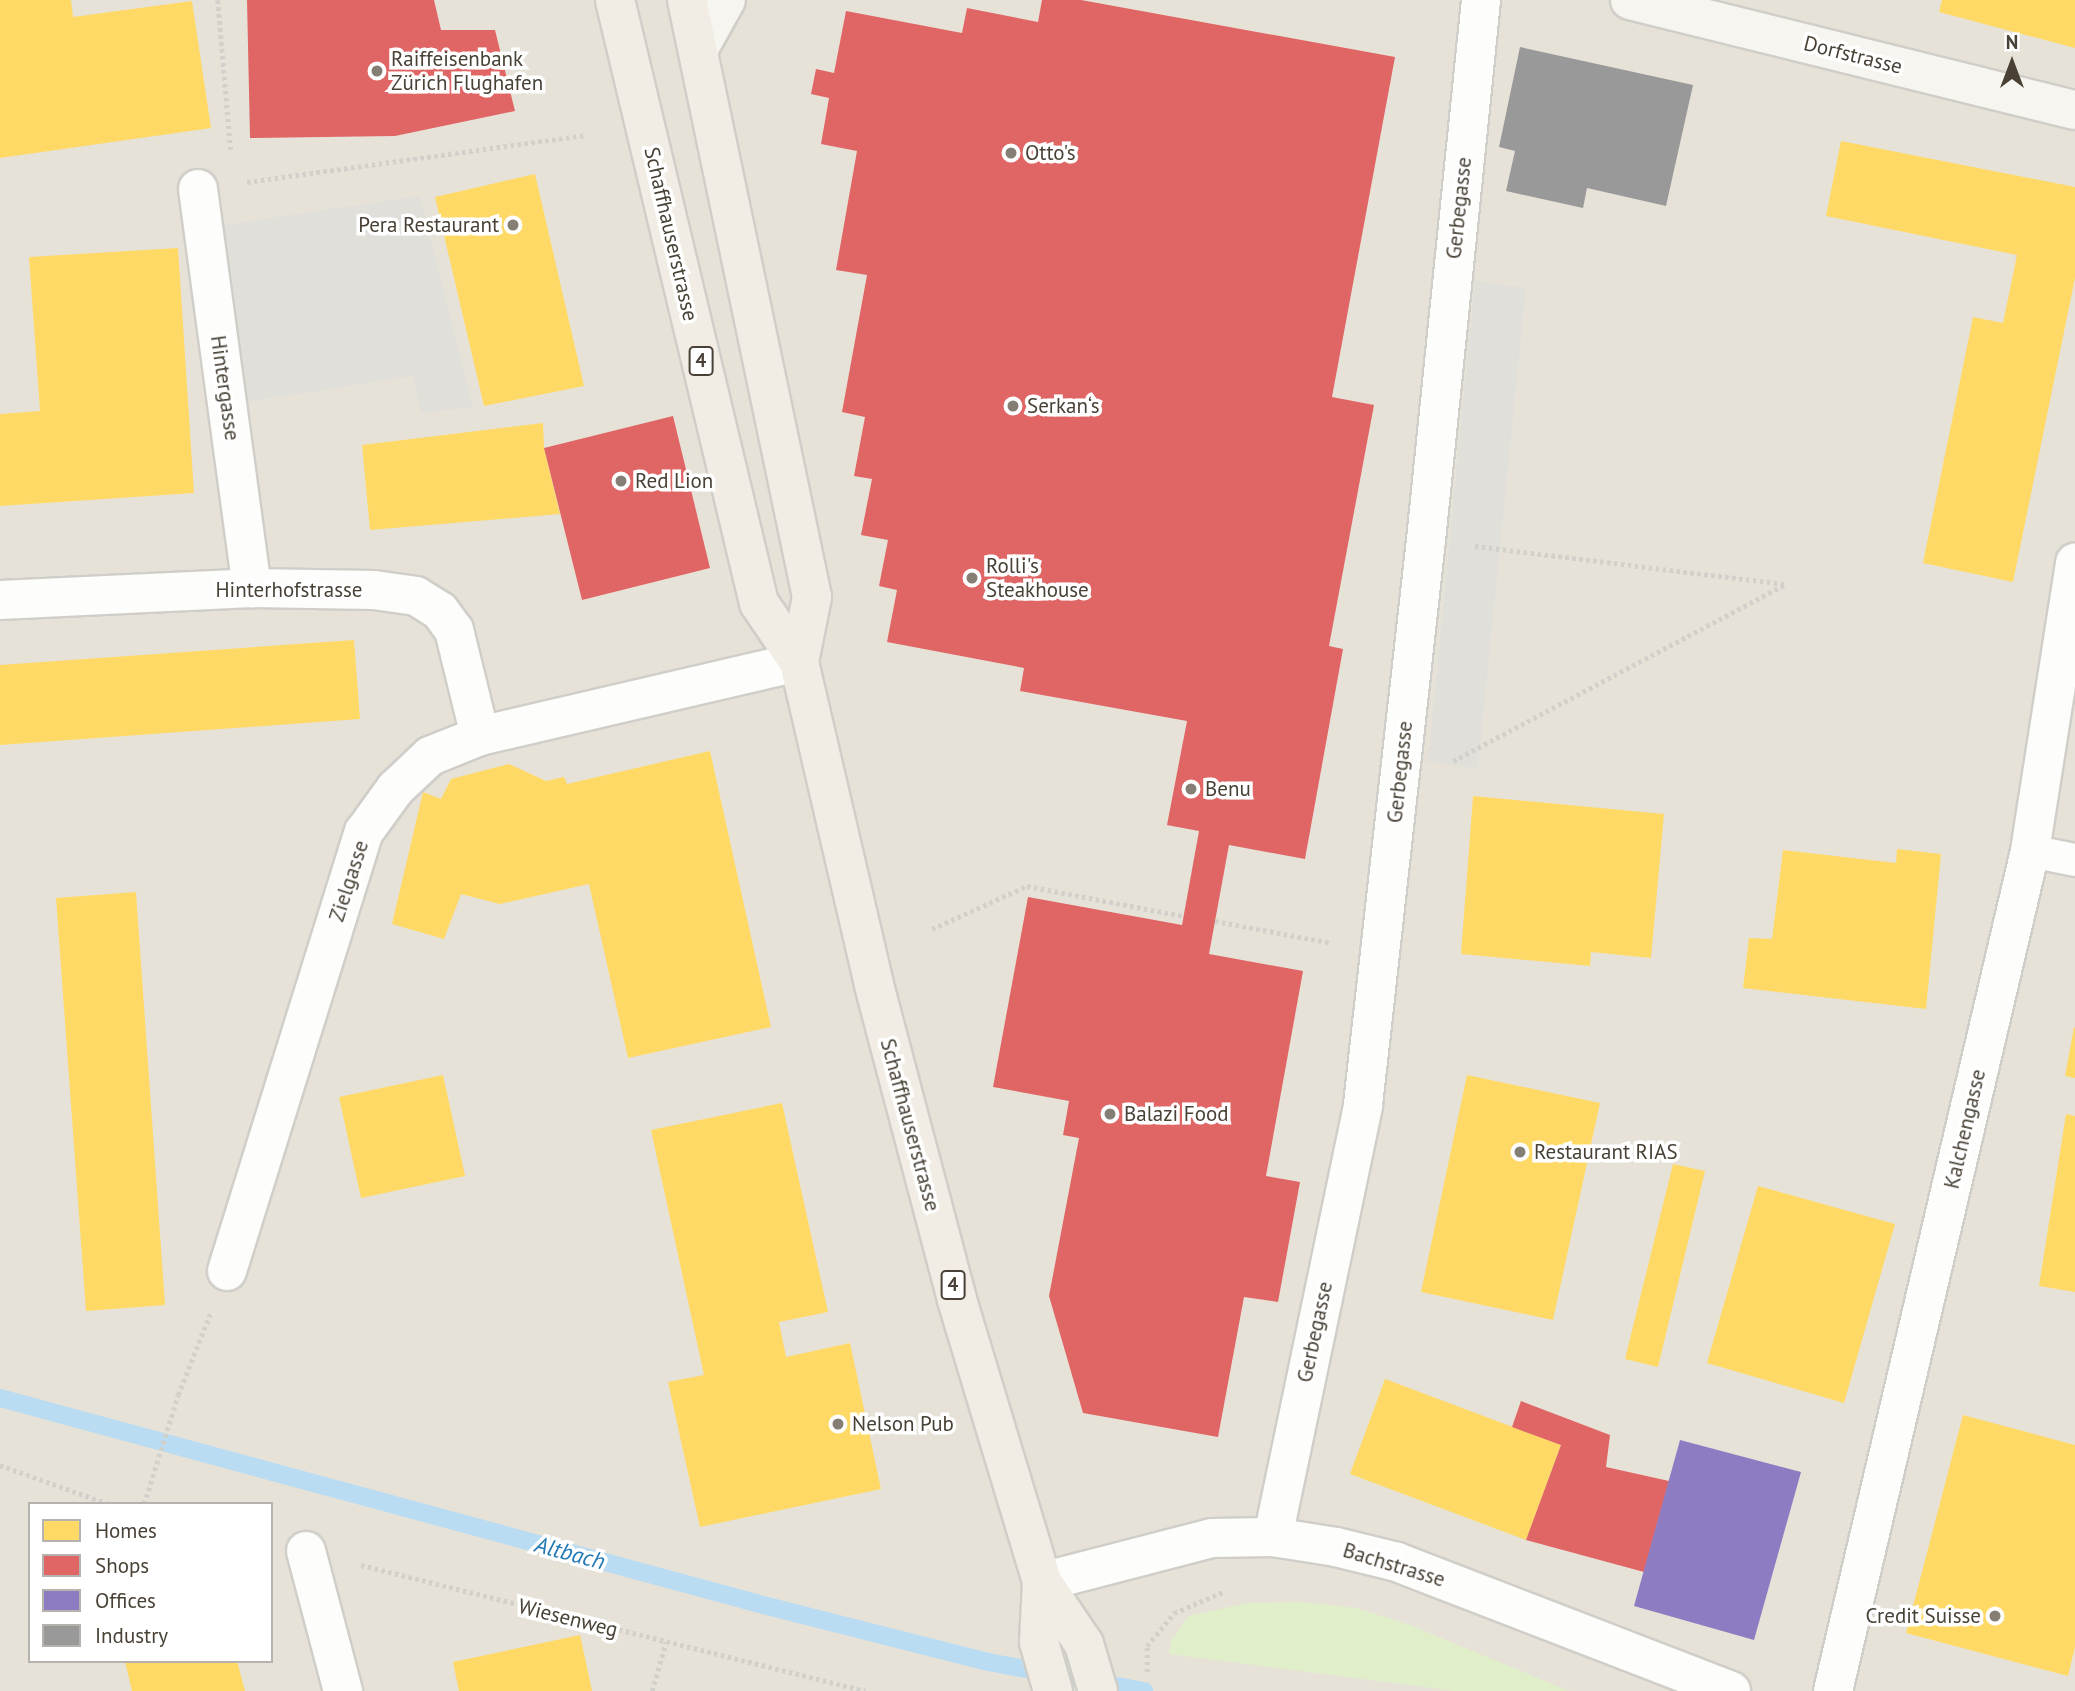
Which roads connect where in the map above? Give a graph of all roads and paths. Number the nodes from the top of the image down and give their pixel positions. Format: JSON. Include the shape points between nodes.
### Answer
{"nodes":[{"id":1,"x":218,"y":0,"type":"edge"},
{"id":2,"x":615,"y":0,"type":"edge"},
{"id":3,"x":687,"y":0,"type":"edge"},
{"id":4,"x":726,"y":0,"type":"edge"},
{"id":5,"x":1480,"y":0,"type":"edge"},
{"id":6,"x":1630,"y":0,"type":"edge"},
{"id":7,"x":698,"y":50,"type":"junction"},
{"id":8,"x":2075,"y":110,"type":"edge"},
{"id":9,"x":587,"y":135,"type":"dead end"},
{"id":10,"x":216,"y":187,"type":"junction"},
{"id":11,"x":1426,"y":540,"type":"junction"},
{"id":12,"x":2075,"y":562,"type":"edge"},
{"id":13,"x":252,"y":588,"type":"junction"},
{"id":14,"x":0,"y":600,"type":"edge"},
{"id":15,"x":799,"y":662,"type":"junction"},
{"id":16,"x":480,"y":736,"type":"junction"},
{"id":17,"x":1398,"y":789,"type":"junction"},
{"id":18,"x":2030,"y":851,"type":"junction"},
{"id":19,"x":2075,"y":860,"type":"edge"},
{"id":20,"x":1184,"y":916,"type":"dead end"},
{"id":21,"x":1215,"y":921,"type":"dead end"},
{"id":22,"x":932,"y":929,"type":"dead end"},
{"id":23,"x":1380,"y":953,"type":"junction"},
{"id":24,"x":227,"y":1271,"type":"joint"},
{"id":25,"x":0,"y":1465,"type":"edge"},
{"id":26,"x":103,"y":1502,"type":"edge"},
{"id":27,"x":145,"y":1502,"type":"edge"},
{"id":28,"x":1273,"y":1537,"type":"junction"},
{"id":29,"x":306,"y":1551,"type":"joint"},
{"id":30,"x":1042,"y":1582,"type":"junction"},
{"id":31,"x":1236,"y":1590,"type":"dead end"},
{"id":32,"x":666,"y":1642,"type":"junction"},
{"id":33,"x":1147,"y":1646,"type":"dead end"},
{"id":34,"x":343,"y":1691,"type":"edge"},
{"id":35,"x":652,"y":1691,"type":"edge"},
{"id":36,"x":866,"y":1691,"type":"edge"},
{"id":37,"x":1053,"y":1691,"type":"edge"},
{"id":38,"x":1098,"y":1691,"type":"edge"},
{"id":39,"x":1731,"y":1691,"type":"edge"},
{"id":40,"x":1833,"y":1691,"type":"edge"}],
"edges":[{"from":1,"to":10,"type":"path"},
{"from":2,"to":15,"type":"main road","name":"Schaffhauserstrasse","number":"4","via":[[760,603]]},
{"from":3,"to":7,"type":"main road","name":"Schaffhauserstrasse","number":"4"},
{"from":4,"to":7,"type":"main road"},
{"from":5,"to":11,"type":"street","name":"Gerbegasse"},
{"from":6,"to":8,"type":"main road","name":"Dorfstrasse"},
{"from":7,"to":15,"type":"main road","name":"Schaffhauserstrasse","number":"4","via":[[812,597]]},
{"from":9,"to":10,"type":"path"},
{"from":10,"to":13,"type":"street","name":"Hintergasse"},
{"from":11,"to":17,"type":"street","name":"Gerbegasse"},
{"from":11,"to":17,"type":"path","via":[[1786,584]]},
{"from":12,"to":18,"type":"street","name":"Kalchengasse"},
{"from":13,"to":14,"type":"street","name":"Hinterhofstrasse"},
{"from":13,"to":16,"type":"street","name":"Hinterhofstrasse","via":[[374,590],[416,596],[440,611],[454,630]]},
{"from":15,"to":16,"type":"street","name":"Zielgasse"},
{"from":15,"to":30,"type":"main road","name":"Schaffhauserstrasse","number":"4","via":[[918,1161]]},
{"from":16,"to":24,"type":"street","name":"Zielgasse","via":[[430,756],[395,789],[365,832]]},
{"from":17,"to":23,"type":"street","name":"Gerbegasse"},
{"from":18,"to":19,"type":"lane"},
{"from":18,"to":40,"type":"street","name":"Kalchengasse"},
{"from":20,"to":22,"type":"path","via":[[1027,886]]},
{"from":21,"to":23,"type":"path"},
{"from":23,"to":28,"type":"street","name":"Gerbegasse","via":[[1363,1105]]},
{"from":24,"to":27,"type":"path","via":[[178,1395]]},
{"from":25,"to":26,"type":"path"},
{"from":28,"to":30,"type":"street","name":"Bachstrasse","via":[[1212,1538]]},
{"from":28,"to":39,"type":"street","name":"Bachstrasse","via":[[1336,1546],[1397,1562]]},
{"from":29,"to":32,"type":"path","name":"Wiesenweg"},
{"from":29,"to":34,"type":"street"},
{"from":30,"to":37,"type":"main road","name":"Schaffhauserstrasse","number":"4","via":[[1039,1643]]},
{"from":30,"to":38,"type":"main road","name":"Schaffhauserstrasse","number":"4","via":[[1084,1644]]},
{"from":31,"to":33,"type":"path","via":[[1222,1591],[1174,1613]]},
{"from":32,"to":35,"type":"path"},
{"from":32,"to":36,"type":"path","name":"Wiesenweg"}]}
